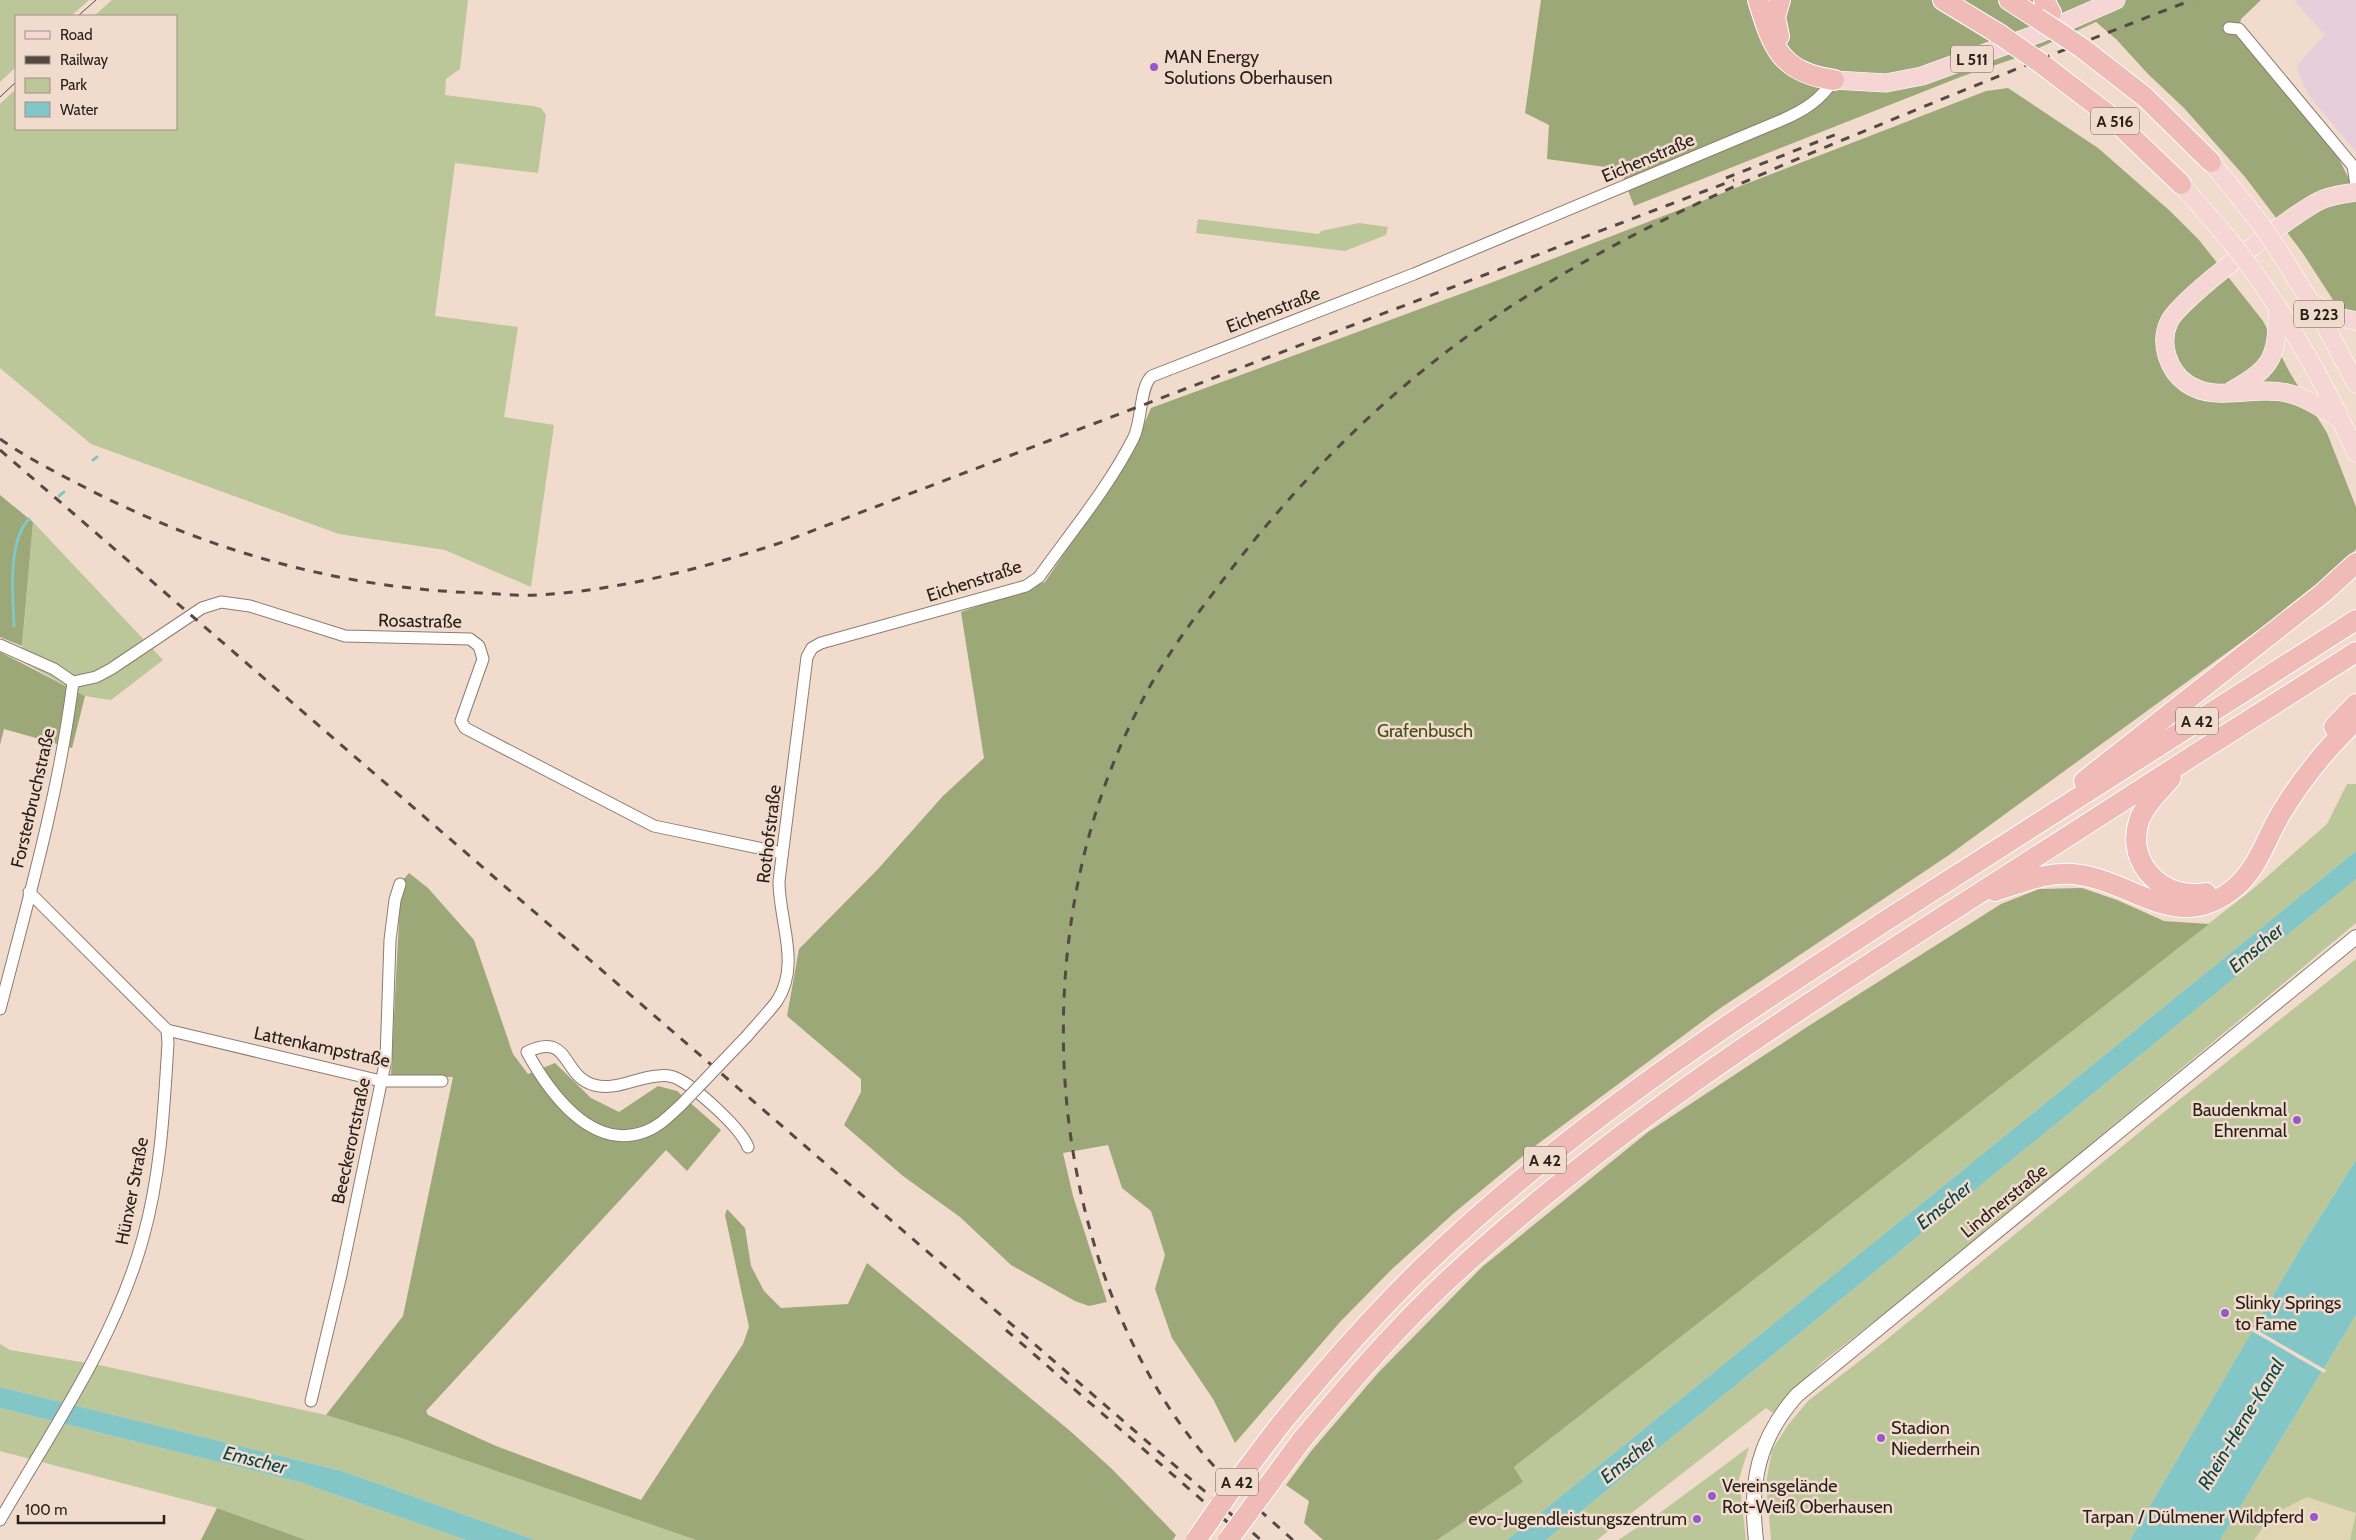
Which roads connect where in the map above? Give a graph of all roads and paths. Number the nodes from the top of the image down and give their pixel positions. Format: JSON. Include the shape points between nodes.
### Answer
{"nodes":[{"id":1,"x":1758,"y":0,"type":"edge"},
{"id":2,"x":1780,"y":0,"type":"edge"},
{"id":3,"x":1943,"y":0,"type":"edge"},
{"id":4,"x":2009,"y":0,"type":"edge"},
{"id":5,"x":2116,"y":0,"type":"edge"},
{"id":6,"x":2044,"y":10,"type":"edge"},
{"id":7,"x":2229,"y":28,"type":"dead end"},
{"id":8,"x":1834,"y":80,"type":"junction"},
{"id":9,"x":2211,"y":162,"type":"joint"},
{"id":10,"x":2181,"y":184,"type":"joint"},
{"id":11,"x":2356,"y":185,"type":"edge"},
{"id":12,"x":2356,"y":192,"type":"edge"},
{"id":13,"x":2312,"y":302,"type":"junction"},
{"id":14,"x":2278,"y":307,"type":"junction"},
{"id":15,"x":2356,"y":321,"type":"edge"},
{"id":16,"x":2356,"y":384,"type":"edge"},
{"id":17,"x":2228,"y":392,"type":"junction"},
{"id":18,"x":2341,"y":420,"type":"junction"},
{"id":19,"x":2356,"y":453,"type":"edge"},
{"id":20,"x":2356,"y":562,"type":"edge"},
{"id":21,"x":2356,"y":581,"type":"edge"},
{"id":22,"x":2324,"y":593,"type":"junction"},
{"id":23,"x":2356,"y":620,"type":"edge"},
{"id":24,"x":0,"y":645,"type":"edge"},
{"id":25,"x":812,"y":648,"type":"joint"},
{"id":26,"x":2356,"y":652,"type":"edge"},
{"id":27,"x":73,"y":682,"type":"junction"},
{"id":28,"x":2356,"y":704,"type":"edge"},
{"id":29,"x":2356,"y":720,"type":"edge"},
{"id":30,"x":2190,"y":758,"type":"junction"},
{"id":31,"x":2038,"y":822,"type":"junction"},
{"id":32,"x":782,"y":853,"type":"junction"},
{"id":33,"x":400,"y":884,"type":"dead end"},
{"id":34,"x":29,"y":892,"type":"junction"},
{"id":35,"x":1967,"y":901,"type":"junction"},
{"id":36,"x":2356,"y":937,"type":"edge"},
{"id":37,"x":0,"y":1009,"type":"edge"},
{"id":38,"x":167,"y":1030,"type":"junction"},
{"id":39,"x":381,"y":1081,"type":"junction"},
{"id":40,"x":442,"y":1081,"type":"dead end"},
{"id":41,"x":748,"y":1147,"type":"dead end"},
{"id":42,"x":311,"y":1401,"type":"dead end"},
{"id":43,"x":0,"y":1520,"type":"edge"},
{"id":44,"x":1196,"y":1540,"type":"edge"},
{"id":45,"x":1228,"y":1540,"type":"edge"},
{"id":46,"x":1756,"y":1540,"type":"edge"}],
"edges":[{"from":1,"to":8,"type":"highway","via":[[1772,40],[1784,59],[1805,74]]},
{"from":2,"to":8,"type":"highway","via":[[1776,25],[1786,51],[1798,63]]},
{"from":3,"to":10,"type":"highway","number":"A 516","bridge":true,"via":[[1999,34],[2110,116]]},
{"from":4,"to":6,"type":"highway"},
{"from":5,"to":8,"type":"main road","number":"L 511","via":[[2040,33],[1932,73],[1886,82]]},
{"from":6,"to":9,"type":"highway","number":"A 516","bridge":true,"via":[[2082,48],[2146,97]]},
{"from":7,"to":11,"type":"street","via":[[2239,30],[2353,166]]},
{"from":8,"to":25,"type":"street","name":"Eichenstraße","via":[[1810,107],[1782,120],[1414,274],[1152,376],[1144,387],[1142,414],[1126,453],[1039,577],[1026,586],[820,643]]},
{"from":9,"to":13,"type":"main road","number":"B 223","bridge":true,"via":[[2260,223]]},
{"from":10,"to":14,"type":"main road","number":"B 223","bridge":true,"via":[[2231,242]]},
{"from":12,"to":17,"type":"main road","via":[[2321,200],[2304,210],[2189,297],[2172,316],[2165,339],[2166,355],[2173,370],[2184,382],[2199,390]]},
{"from":13,"to":15,"type":"main road","via":[[2332,315]]},
{"from":13,"to":16,"type":"main road","number":"B 223"},
{"from":14,"to":17,"type":"main road","via":[[2277,338],[2272,359],[2259,374]]},
{"from":14,"to":18,"type":"main road","number":"B 223","via":[[2311,359]]},
{"from":17,"to":18,"type":"main road","via":[[2286,393]]},
{"from":18,"to":19,"type":"main road","number":"B 223"},
{"from":20,"to":22,"type":"highway"},
{"from":21,"to":22,"type":"highway"},
{"from":22,"to":31,"type":"highway","via":[[2113,757]]},
{"from":23,"to":31,"type":"highway","number":"A 42"},
{"from":24,"to":27,"type":"street","via":[[54,669]]},
{"from":25,"to":32,"type":"street","name":"Rothofstraße","via":[[808,657]]},
{"from":26,"to":30,"type":"highway","number":"A 42"},
{"from":27,"to":32,"type":"street","name":"Rosastraße","via":[[111,669],[202,608],[221,602],[250,606],[345,636],[470,639],[479,646],[484,659],[461,721],[465,728],[654,826]]},
{"from":27,"to":34,"type":"street","name":"Forsterbruchstraße","via":[[66,729]]},
{"from":28,"to":30,"type":"highway","via":[[2297,771],[2236,874],[2215,890],[2190,895],[2165,888],[2151,877],[2138,854],[2136,837],[2139,820],[2148,805]]},
{"from":29,"to":35,"type":"highway","via":[[2307,776],[2281,814],[2251,870],[2235,888],[2214,900],[2191,906],[2167,906],[2099,879],[2065,874],[2037,877]]},
{"from":30,"to":35,"type":"highway","number":"A 42"},
{"from":31,"to":44,"type":"highway","number":"A 42","bridge":true,"via":[[1702,1042],[1575,1136],[1505,1193],[1426,1264],[1322,1373]]},
{"from":32,"to":41,"type":"street","name":"Rothofstraße","bridge":true,"via":[[779,893],[789,955],[787,978],[777,1000],[747,1036],[681,1105],[663,1121],[644,1132],[623,1136],[606,1133],[560,1101],[527,1052],[544,1046],[553,1047],[583,1080],[597,1086],[659,1076],[677,1079],[728,1120],[742,1134]]},
{"from":33,"to":39,"type":"street","name":"Beeckerortstraße","via":[[390,940],[386,1059]]},
{"from":34,"to":37,"type":"street","name":"Forsterbruchstraße"},
{"from":34,"to":38,"type":"street"},
{"from":35,"to":45,"type":"highway","number":"A 42","bridge":true,"via":[[1718,1063],[1560,1182],[1446,1281],[1391,1337],[1301,1441]]},
{"from":36,"to":46,"type":"street","name":"Lindnerstraße","via":[[1797,1395],[1775,1424],[1757,1469],[1753,1492]]},
{"from":38,"to":39,"type":"street","name":"Lattenkampstraße"},
{"from":38,"to":43,"type":"street","name":"Hünxer Straße","via":[[161,1143],[143,1238],[112,1322]]},
{"from":39,"to":40,"type":"street","name":"Lattenkampstraße"},
{"from":39,"to":42,"type":"street","name":"Beeckerortstraße"}]}
